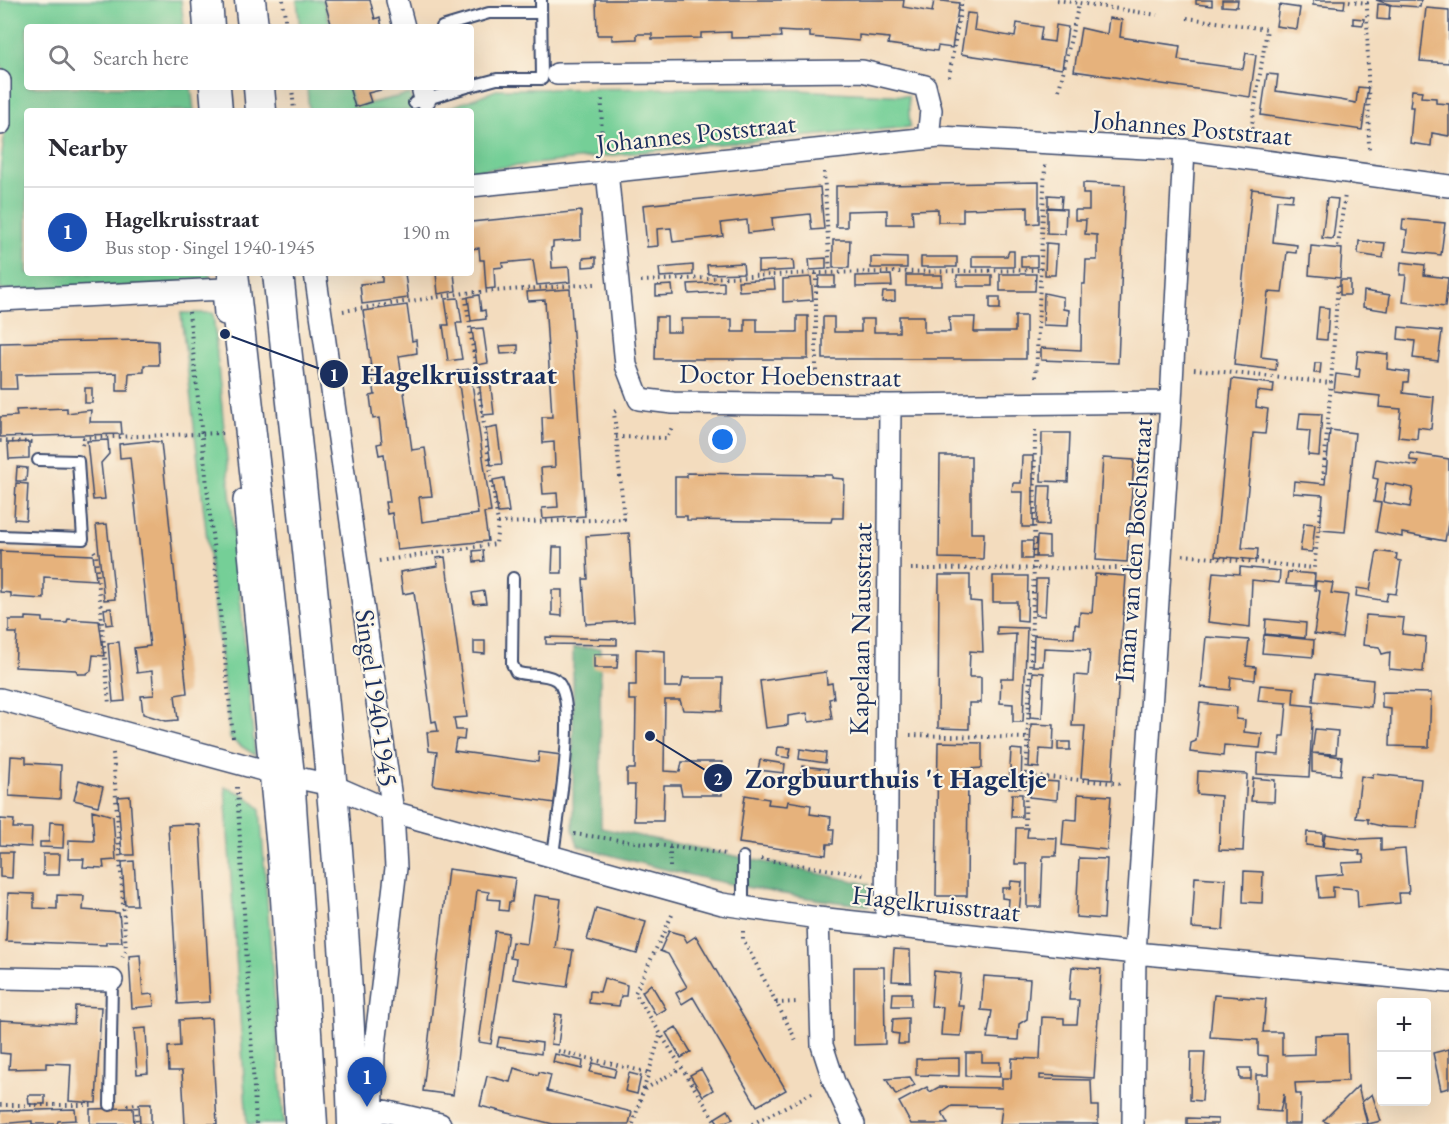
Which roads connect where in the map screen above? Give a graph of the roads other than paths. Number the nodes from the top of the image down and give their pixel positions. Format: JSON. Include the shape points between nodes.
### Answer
{"nodes":[{"id":1,"x":207,"y":0,"type":"edge"},
{"id":2,"x":250,"y":0,"type":"edge"},
{"id":3,"x":397,"y":0,"type":"edge"},
{"id":4,"x":541,"y":0,"type":"edge"},
{"id":5,"x":541,"y":12,"type":"junction"},
{"id":6,"x":209,"y":24,"type":"edge"},
{"id":7,"x":253,"y":24,"type":"edge"},
{"id":8,"x":403,"y":24,"type":"edge"},
{"id":9,"x":452,"y":24,"type":"edge"},
{"id":10,"x":557,"y":74,"type":"dead end"},
{"id":11,"x":0,"y":81,"type":"edge"},
{"id":12,"x":474,"y":85,"type":"edge"},
{"id":13,"x":215,"y":90,"type":"edge"},
{"id":14,"x":259,"y":90,"type":"edge"},
{"id":15,"x":449,"y":90,"type":"edge"},
{"id":16,"x":420,"y":96,"type":"edge"},
{"id":17,"x":217,"y":108,"type":"edge"},
{"id":18,"x":261,"y":108,"type":"edge"},
{"id":19,"x":0,"y":124,"type":"edge"},
{"id":20,"x":928,"y":138,"type":"junction"},
{"id":21,"x":1184,"y":150,"type":"junction"},
{"id":22,"x":604,"y":172,"type":"junction"},
{"id":23,"x":474,"y":186,"type":"edge"},
{"id":24,"x":1449,"y":186,"type":"edge"},
{"id":25,"x":278,"y":276,"type":"edge"},
{"id":26,"x":315,"y":276,"type":"edge"},
{"id":27,"x":228,"y":281,"type":"edge"},
{"id":28,"x":0,"y":300,"type":"edge"},
{"id":29,"x":1171,"y":402,"type":"junction"},
{"id":30,"x":890,"y":405,"type":"junction"},
{"id":31,"x":38,"y":460,"type":"road end"},
{"id":32,"x":0,"y":536,"type":"edge"},
{"id":33,"x":513,"y":578,"type":"dead end"},
{"id":34,"x":0,"y":699,"type":"edge"},
{"id":35,"x":279,"y":773,"type":"junction"},
{"id":36,"x":331,"y":785,"type":"junction"},
{"id":37,"x":393,"y":812,"type":"junction"},
{"id":38,"x":552,"y":856,"type":"junction"},
{"id":39,"x":743,"y":857,"type":"road end"},
{"id":40,"x":743,"y":907,"type":"junction"},
{"id":41,"x":818,"y":918,"type":"junction"},
{"id":42,"x":885,"y":926,"type":"junction"},
{"id":43,"x":1135,"y":953,"type":"junction"},
{"id":44,"x":0,"y":978,"type":"edge"},
{"id":45,"x":112,"y":980,"type":"joint"},
{"id":46,"x":1449,"y":982,"type":"edge"},
{"id":47,"x":110,"y":1105,"type":"road end"},
{"id":48,"x":365,"y":1119,"type":"edge"},
{"id":49,"x":296,"y":1124,"type":"edge"},
{"id":50,"x":312,"y":1124,"type":"edge"},
{"id":51,"x":440,"y":1124,"type":"edge"},
{"id":52,"x":854,"y":1124,"type":"edge"},
{"id":53,"x":1133,"y":1124,"type":"edge"}],
"edges":[{"from":1,"to":6,"type":"main road"},
{"from":2,"to":7,"type":"main road"},
{"from":3,"to":8,"type":"street"},
{"from":4,"to":5,"type":"lane"},
{"from":5,"to":9,"type":"lane","via":[[489,13]]},
{"from":5,"to":12,"type":"lane","via":[[542,79],[497,79]]},
{"from":10,"to":20,"type":"street","name":"Johannes Poststraat","via":[[862,71],[926,86],[931,110]]},
{"from":11,"to":19,"type":"street"},
{"from":13,"to":17,"type":"main road"},
{"from":14,"to":18,"type":"main road"},
{"from":15,"to":16,"type":"lane"},
{"from":20,"to":21,"type":"street","name":"Johannes Poststraat"},
{"from":20,"to":22,"type":"street","name":"Johannes Poststraat"},
{"from":21,"to":24,"type":"street","name":"Johannes Poststraat"},
{"from":21,"to":29,"type":"street","name":"Iman van den Boschstraat"},
{"from":22,"to":23,"type":"street","name":"Johannes Poststraat"},
{"from":22,"to":30,"type":"street","name":"Doctor Hoebenstraat","via":[[626,365],[639,399],[673,403]]},
{"from":25,"to":36,"type":"main road","name":"Singel 1940-1945"},
{"from":26,"to":37,"type":"street","name":"Singel 1940-1945"},
{"from":27,"to":28,"type":"street","via":[[187,290]]},
{"from":27,"to":35,"type":"main road"},
{"from":27,"to":35,"type":"street","via":[[237,433]]},
{"from":29,"to":30,"type":"street","name":"Doctor Hoebenstraat"},
{"from":29,"to":43,"type":"street","name":"Iman van den Boschstraat"},
{"from":30,"to":42,"type":"street","name":"Kapelaan Nausstraat"},
{"from":31,"to":32,"type":"lane","via":[[78,461],[83,539]]},
{"from":33,"to":38,"type":"lane","via":[[512,664],[516,672],[526,676],[548,676],[557,681],[565,694],[568,741]]},
{"from":34,"to":35,"type":"street","name":"Hagelkruisstraat"},
{"from":35,"to":36,"type":"street","name":"Hagelkruisstraat"},
{"from":35,"to":49,"type":"street","via":[[280,874]]},
{"from":35,"to":50,"type":"main road"},
{"from":36,"to":37,"type":"street","name":"Hagelkruisstraat"},
{"from":36,"to":48,"type":"main road","name":"Singel 1940-1945","via":[[351,1056]]},
{"from":37,"to":38,"type":"street","name":"Hagelkruisstraat"},
{"from":37,"to":48,"type":"street","name":"Singel 1940-1945","via":[[396,868]]},
{"from":38,"to":40,"type":"street","name":"Hagelkruisstraat"},
{"from":39,"to":40,"type":"lane"},
{"from":40,"to":41,"type":"street","name":"Hagelkruisstraat"},
{"from":41,"to":42,"type":"street","name":"Hagelkruisstraat"},
{"from":41,"to":52,"type":"street","via":[[822,1045]]},
{"from":42,"to":43,"type":"street","name":"Hagelkruisstraat"},
{"from":43,"to":46,"type":"street","name":"Hagelkruisstraat"},
{"from":43,"to":53,"type":"street","name":"Iman van den Boschstraat"},
{"from":44,"to":45,"type":"street"},
{"from":45,"to":47,"type":"lane"},
{"from":48,"to":51,"type":"street"}]}
